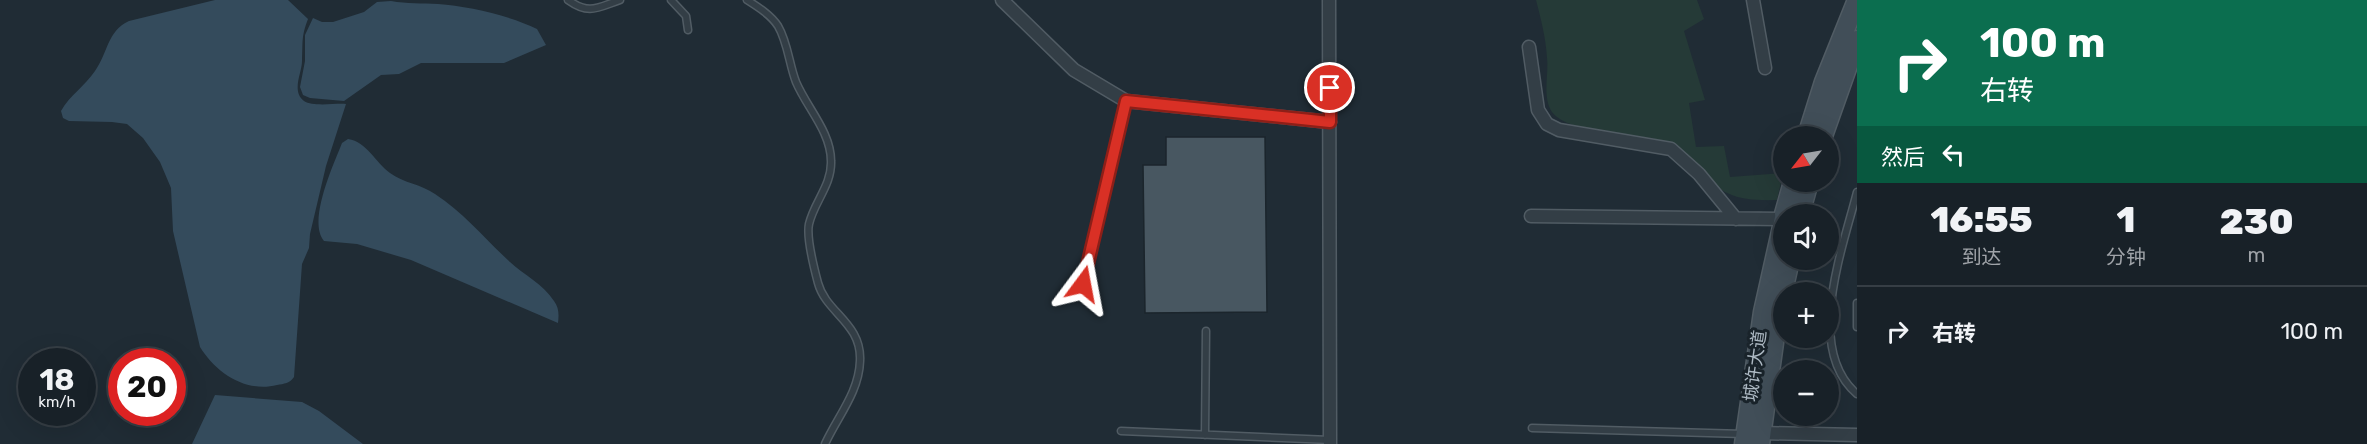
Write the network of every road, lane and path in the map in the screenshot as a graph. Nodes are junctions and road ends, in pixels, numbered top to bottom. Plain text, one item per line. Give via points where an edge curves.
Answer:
1 (568, 0) edge
2 (620, 0) edge
3 (671, 0) edge
4 (747, 0) edge
5 (1002, 0) edge
6 (1329, 0) edge
7 (1753, 0) edge
8 (1857, 0) edge
9 (688, 30) dead end
10 (1857, 40) edge
11 (1529, 47) dead end
12 (1764, 68) dead end
13 (1126, 101) junction
14 (1330, 122) junction
15 (1810, 126) edge
16 (1827, 126) edge
17 (1857, 192) edge
18 (1531, 216) dead end
19 (1773, 217) edge
20 (1736, 219) junction
21 (1773, 267) edge
22 (1788, 270) edge
23 (1083, 284) dead end
24 (1857, 303) edge
25 (1857, 327) edge
26 (1206, 331) dead end
27 (1857, 394) edge
28 (1532, 428) dead end
29 (1120, 431) dead end
30 (1205, 435) junction
31 (1857, 435) edge
32 (1752, 439) edge
33 (1249, 440) edge
34 (1306, 442) edge
35 (1330, 442) edge
36 (825, 444) edge

1 - 2 lane via 584,10
3 - 9 lane via 686,16
4 - 36 lane via 777,26 796,82 831,154 829,180 810,220 809,234 819,287 856,338 860,359 855,389
5 - 13 street via 1074,70
6 - 14 street
7 - 12 street
8 - 15 main road
10 - 16 main road
11 - 20 street via 1538,111 1547,123 1559,130 1671,149 1699,174
13 - 14 street
13 - 23 lane
14 - 35 street
17 - 27 lane via 1833,288 1830,319 1840,373
18 - 20 street
19 - 20 street
21 - 32 main road, 城许大道 via 1763,312
22 - 32 main road, 城许大道
24 - 25 lane
26 - 30 lane
28 - 32 lane
29 - 30 lane
30 - 33 lane
31 - 32 street
33 - 34 lane
34 - 35 lane

